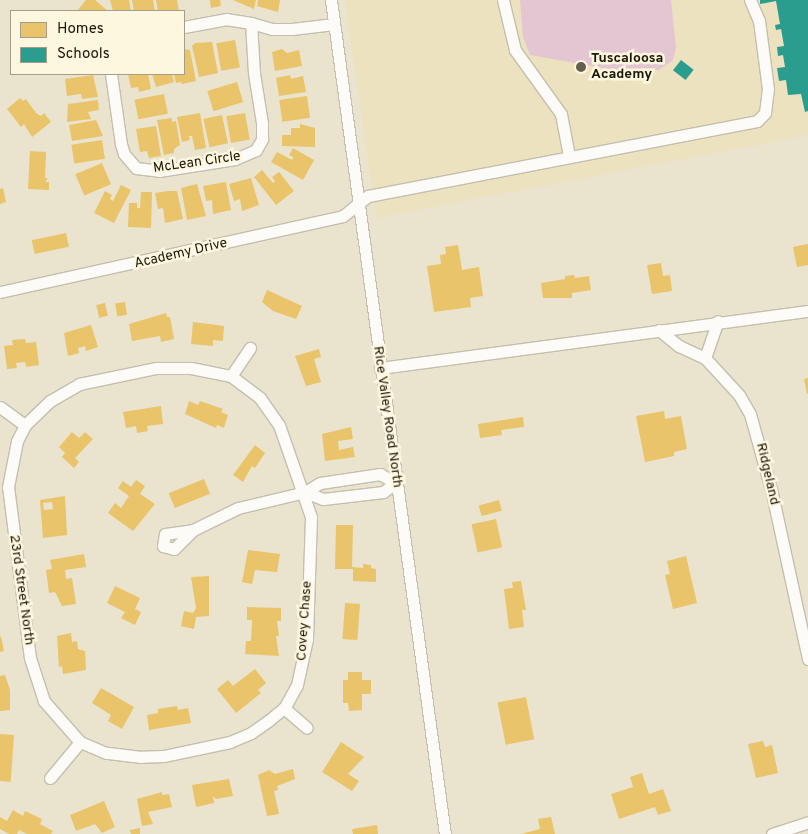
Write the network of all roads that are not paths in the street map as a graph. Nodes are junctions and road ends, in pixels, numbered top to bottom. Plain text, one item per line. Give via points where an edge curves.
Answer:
1 (330, 0) edge
2 (503, 0) edge
3 (750, 0) edge
4 (251, 23) junction
5 (334, 24) junction
6 (185, 27) edge
7 (111, 75) edge
8 (569, 156) junction
9 (357, 205) junction
10 (0, 292) edge
11 (808, 311) edge
12 (718, 321) junction
13 (659, 330) junction
14 (250, 348) dead end
15 (705, 358) junction
16 (380, 368) junction
17 (231, 376) junction
18 (0, 407) edge
19 (25, 425) junction
20 (395, 483) junction
21 (305, 492) junction
22 (193, 530) dead end
23 (808, 659) edge
24 (284, 708) junction
25 (306, 728) dead end
26 (80, 742) junction
27 (50, 778) dead end
28 (808, 822) edge
29 (445, 834) edge
30 (772, 834) edge

1 - 5 street, Rice Valley Road North
2 - 8 street via 514,50 561,114
3 - 8 street, Academy Drive via 759,21 768,89 765,112 757,121
4 - 5 street via 292,29
4 - 6 street via 227,19
4 - 7 street, McLean Circle via 262,139 256,150 246,157 158,171 136,168 124,154 121,144
5 - 9 street, Rice Valley Road North
8 - 9 street, Academy Drive via 368,196
9 - 10 street, Academy Drive via 343,216
9 - 16 street, Rice Valley Road North
11 - 12 street
12 - 13 street
12 - 15 street
13 - 15 street, Ridgeland via 680,346
13 - 16 street
14 - 17 street
15 - 23 street, Ridgeland via 739,395 758,435
16 - 20 street, Rice Valley Road North
17 - 19 street, Covey Chase via 168,367 90,381 59,394
17 - 21 street, Covey Chase via 256,394 274,415
18 - 19 street
19 - 26 street, 23rd Street North via 10,464 8,487 30,658 44,701
20 - 21 street via 383,492 323,499
20 - 21 street via 380,474 320,483
20 - 29 street, Rice Valley Road North
21 - 22 street via 238,508
21 - 24 street, Covey Chase via 310,516 307,639 301,673
24 - 25 street
24 - 26 street, Covey Chase via 241,738 164,756 118,756
26 - 27 street
28 - 30 street

